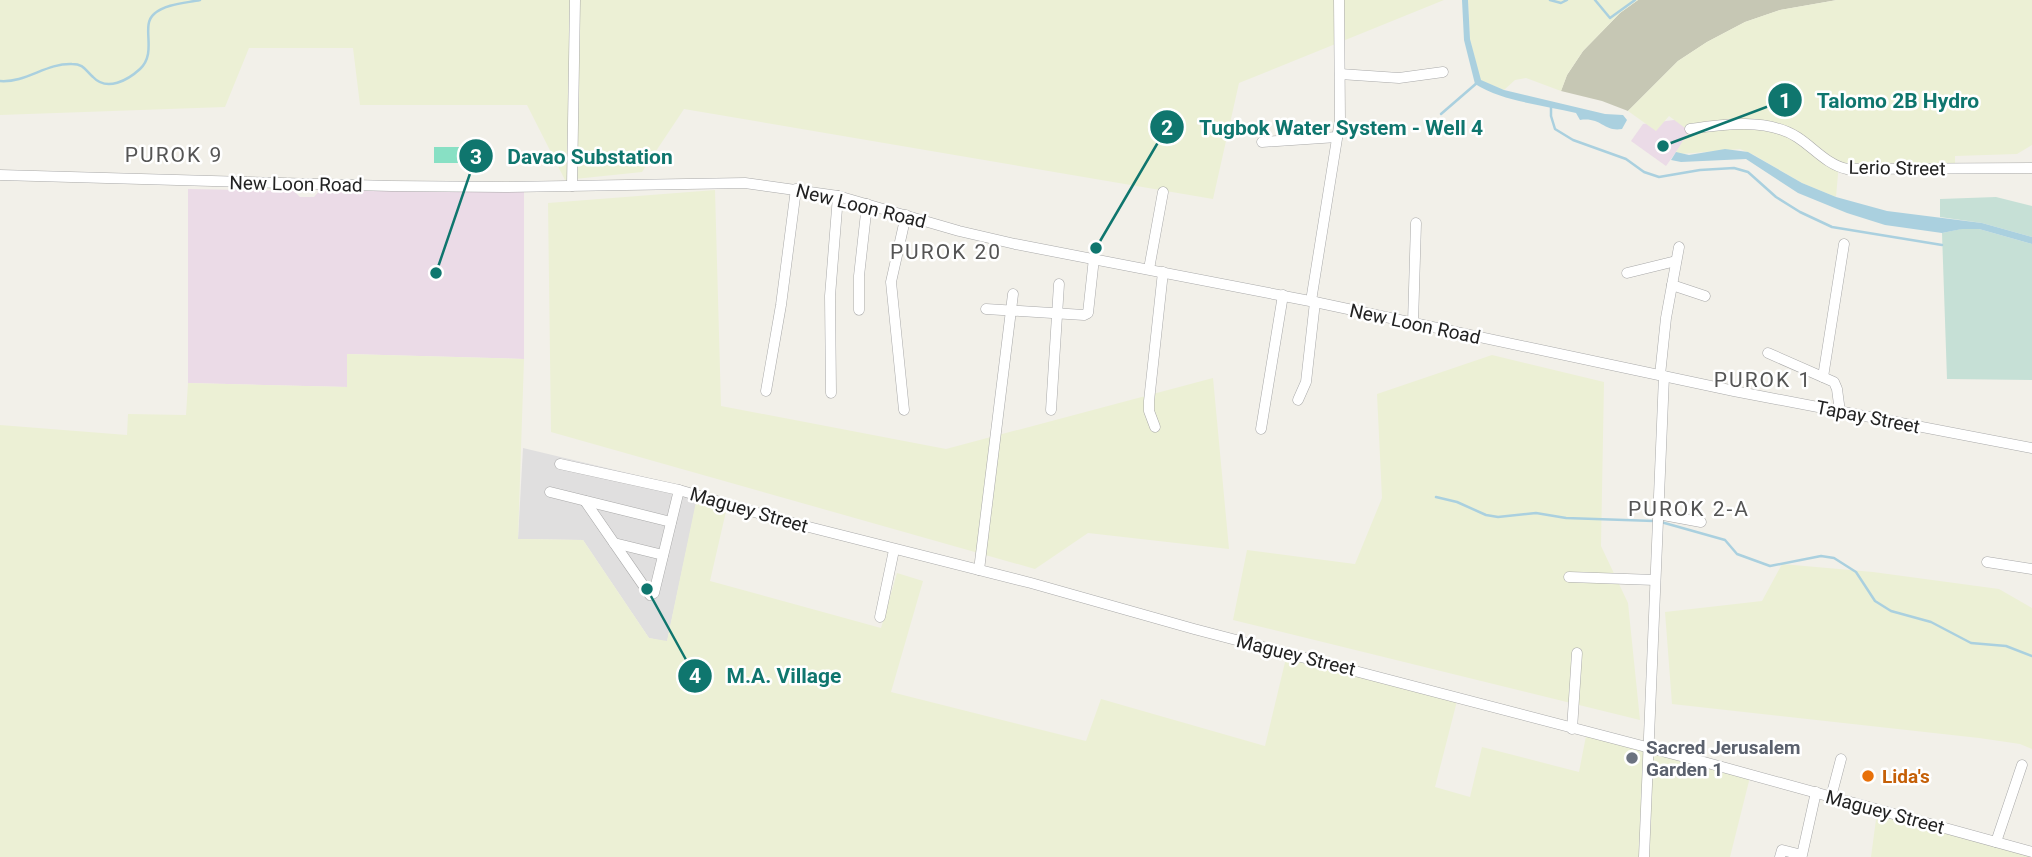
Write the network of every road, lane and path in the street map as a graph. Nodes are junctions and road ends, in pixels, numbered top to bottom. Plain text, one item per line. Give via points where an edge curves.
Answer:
1 (575, 0) edge
2 (1339, 0) edge
3 (1443, 72) dead end
4 (1340, 74) junction
5 (1690, 129) dead end
6 (1337, 137) junction
7 (1262, 142) dead end
8 (2032, 168) edge
9 (0, 175) edge
10 (572, 186) junction
11 (796, 189) junction
12 (1163, 192) dead end
13 (838, 196) junction
14 (867, 204) junction
15 (906, 215) junction
16 (1416, 223) dead end
17 (1844, 243) dead end
18 (1679, 247) dead end
19 (1094, 258) junction
20 (1676, 261) junction
21 (1149, 269) junction
22 (1163, 272) junction
23 (1627, 273) dead end
24 (1059, 284) dead end
25 (1672, 285) junction
26 (1013, 294) dead end
27 (1283, 295) junction
28 (1705, 296) dead end
29 (1313, 302) junction
30 (986, 309) dead end
31 (859, 310) dead end
32 (1010, 310) junction
33 (1057, 314) junction
34 (1413, 323) junction
35 (1768, 353) dead end
36 (1662, 376) junction
37 (1824, 377) junction
38 (766, 391) dead end
39 (831, 393) dead end
40 (1298, 400) dead end
41 (904, 410) dead end
42 (1051, 410) dead end
43 (1840, 412) junction
44 (1155, 427) dead end
45 (1261, 429) dead end
46 (2032, 448) edge
47 (560, 464) dead end
48 (679, 490) junction
49 (550, 492) dead end
50 (585, 500) junction
51 (1658, 514) junction
52 (671, 522) junction
53 (1701, 522) dead end
54 (614, 543) junction
55 (894, 550) junction
56 (663, 555) junction
57 (1987, 562) dead end
58 (2032, 569) edge
59 (979, 570) junction
60 (1569, 577) dead end
61 (1656, 580) junction
62 (880, 617) dead end
63 (1577, 653) dead end
64 (1572, 729) junction
65 (1648, 748) junction
66 (1841, 759) dead end
67 (2022, 765) dead end
68 (1815, 793) junction
69 (1831, 797) junction
70 (1996, 842) junction
71 (2032, 852) edge
72 (1644, 857) edge
73 (1780, 857) edge

1 - 10 street
2 - 4 street
3 - 4 street via 1399,78
4 - 6 street
5 - 8 street, Lerio Street via 1775,127 1847,169
6 - 7 street
6 - 29 street
9 - 10 street, New Loon Road via 299,185
10 - 11 street, New Loon Road via 745,183
11 - 13 street, New Loon Road
11 - 38 street
12 - 21 street
13 - 14 street, New Loon Road
13 - 39 street via 830,306
14 - 15 street, New Loon Road
14 - 31 street
15 - 19 street, New Loon Road via 986,237
15 - 41 street via 891,282
16 - 34 street
17 - 37 street
18 - 20 street
19 - 21 street, New Loon Road
19 - 33 street via 1088,313
20 - 23 street
20 - 25 street
21 - 22 street, New Loon Road
22 - 27 street, New Loon Road
22 - 44 street via 1149,401
24 - 33 street
25 - 28 street
25 - 36 street
26 - 32 street
27 - 29 street, New Loon Road
27 - 45 street
29 - 34 street, New Loon Road
29 - 40 street via 1306,382
30 - 32 street
32 - 33 street
32 - 59 street
33 - 42 street
34 - 36 street, New Loon Road
35 - 37 street
36 - 43 street, Tapay Street
36 - 51 street
37 - 43 street via 1836,385
43 - 46 street, Tapay Street
47 - 48 street, Maguey Street
48 - 52 street
48 - 55 street, Maguey Street
49 - 50 street
50 - 52 street
50 - 54 street
51 - 53 street
51 - 61 street
52 - 56 street
54 - 56 street
54 - 56 street via 649,595 654,593
55 - 59 street, Maguey Street
55 - 62 street
57 - 58 street
59 - 64 street, Maguey Street
60 - 61 street
61 - 65 street
63 - 64 street
64 - 65 street, Maguey Street
65 - 68 street, Maguey Street
65 - 72 street
66 - 69 street
67 - 70 street
68 - 69 street, Maguey Street
68 - 73 street via 1801,855 1782,850
69 - 70 street, Maguey Street
70 - 71 street, Maguey Street

